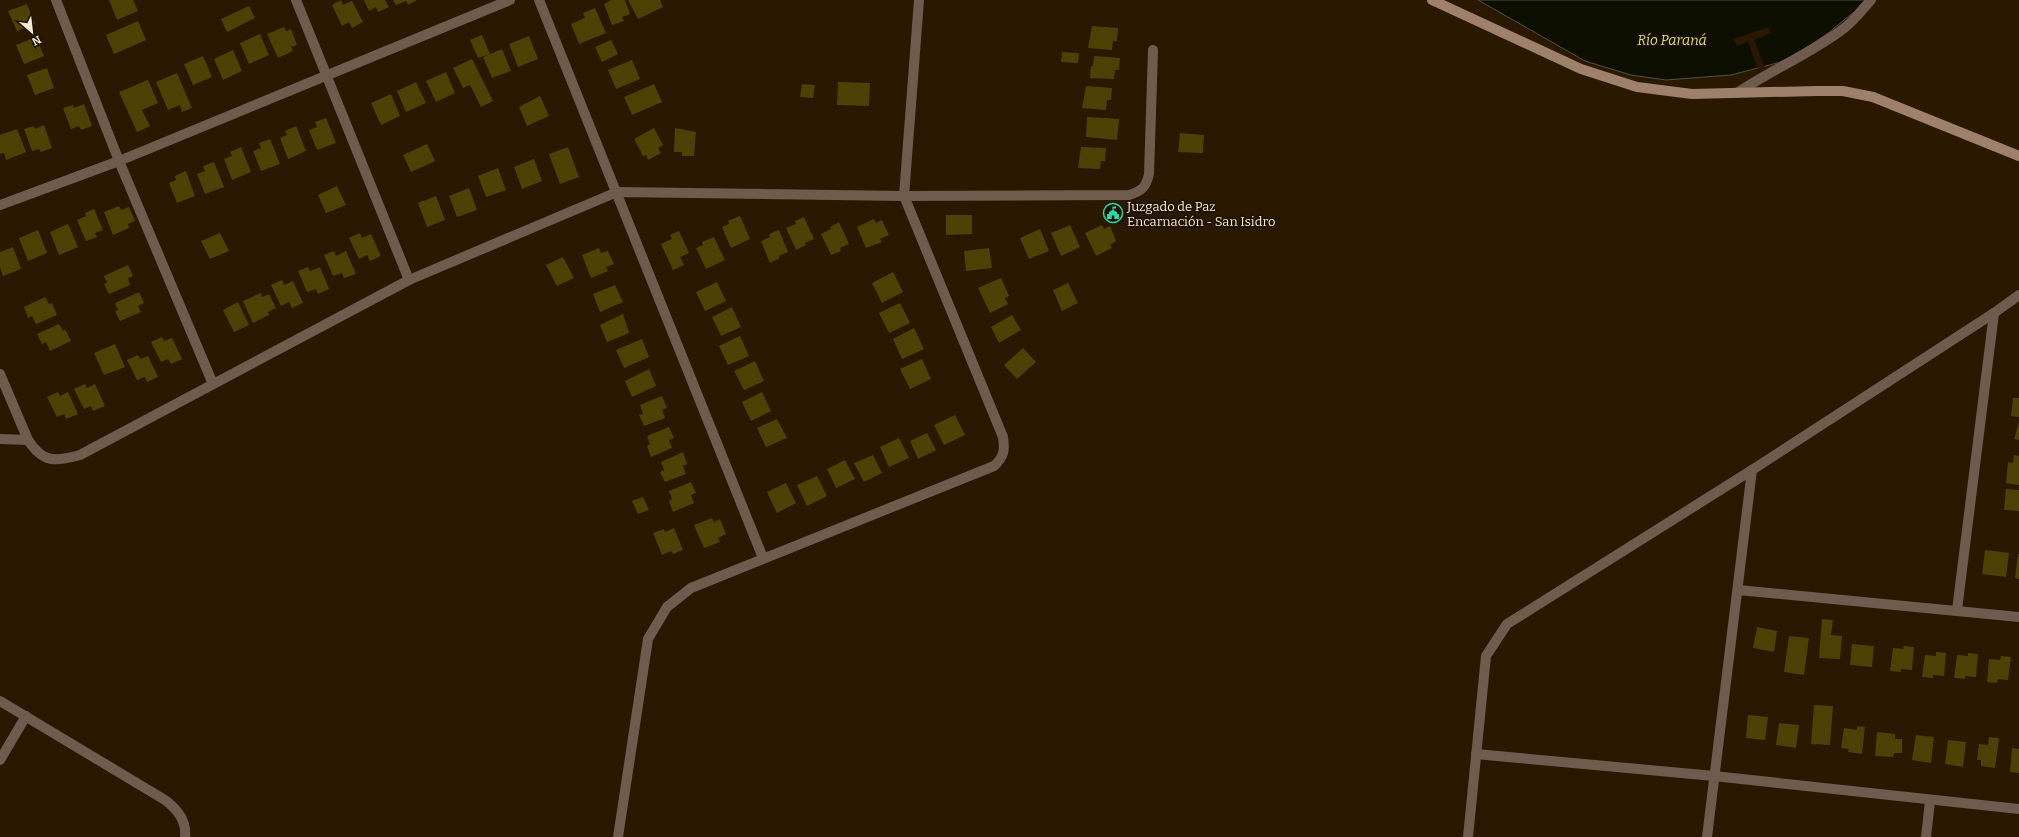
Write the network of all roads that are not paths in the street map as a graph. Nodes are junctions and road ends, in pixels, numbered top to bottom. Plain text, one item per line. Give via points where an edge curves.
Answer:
1 (56, 0) edge
2 (296, 0) edge
3 (510, 0) edge
4 (539, 0) edge
5 (919, 0) edge
6 (1432, 0) edge
7 (1871, 0) edge
8 (1153, 50) dead end
9 (326, 76) junction
10 (1737, 93) junction
11 (2019, 156) edge
12 (119, 161) junction
13 (617, 192) junction
14 (904, 196) junction
15 (0, 205) edge
16 (409, 280) junction
17 (2019, 295) edge
18 (1994, 313) junction
19 (0, 374) edge
20 (213, 384) junction
21 (0, 439) edge
22 (28, 440) junction
23 (1752, 470) junction
24 (763, 558) junction
25 (1738, 590) junction
26 (1957, 610) junction
27 (2019, 617) edge
28 (0, 701) edge
29 (26, 716) junction
30 (1476, 754) junction
31 (0, 760) edge
32 (1714, 776) junction
33 (1930, 800) junction
34 (2019, 810) edge
35 (185, 837) edge
36 (618, 837) edge
37 (1468, 837) edge
38 (1707, 837) edge
39 (1926, 837) edge

1 - 12 street
2 - 9 street
3 - 9 street
4 - 13 street
5 - 14 street
6 - 10 main road via 1581,69 1637,87 1692,94
7 - 10 street via 1842,30
8 - 14 street via 1149,174 1146,185 1139,192 1129,195
9 - 12 street
9 - 16 street
10 - 11 main road via 1843,91 1873,96
12 - 15 street
12 - 20 street
13 - 14 street
13 - 16 street
13 - 24 street
14 - 24 street via 1003,437 1005,449 1001,460 994,466
16 - 20 street
17 - 18 street
18 - 23 street
18 - 26 street
19 - 22 street
20 - 22 street via 80,455 59,461 45,458 34,450
21 - 22 street
23 - 25 street
23 - 30 street via 1507,624 1486,656
24 - 36 street via 692,588 667,607 648,639
25 - 26 street
25 - 32 street
26 - 27 street
28 - 29 street
29 - 31 street
29 - 35 street via 166,800 176,808 183,821
30 - 32 street
30 - 37 street
32 - 33 street
32 - 38 street
33 - 34 street
33 - 39 street

